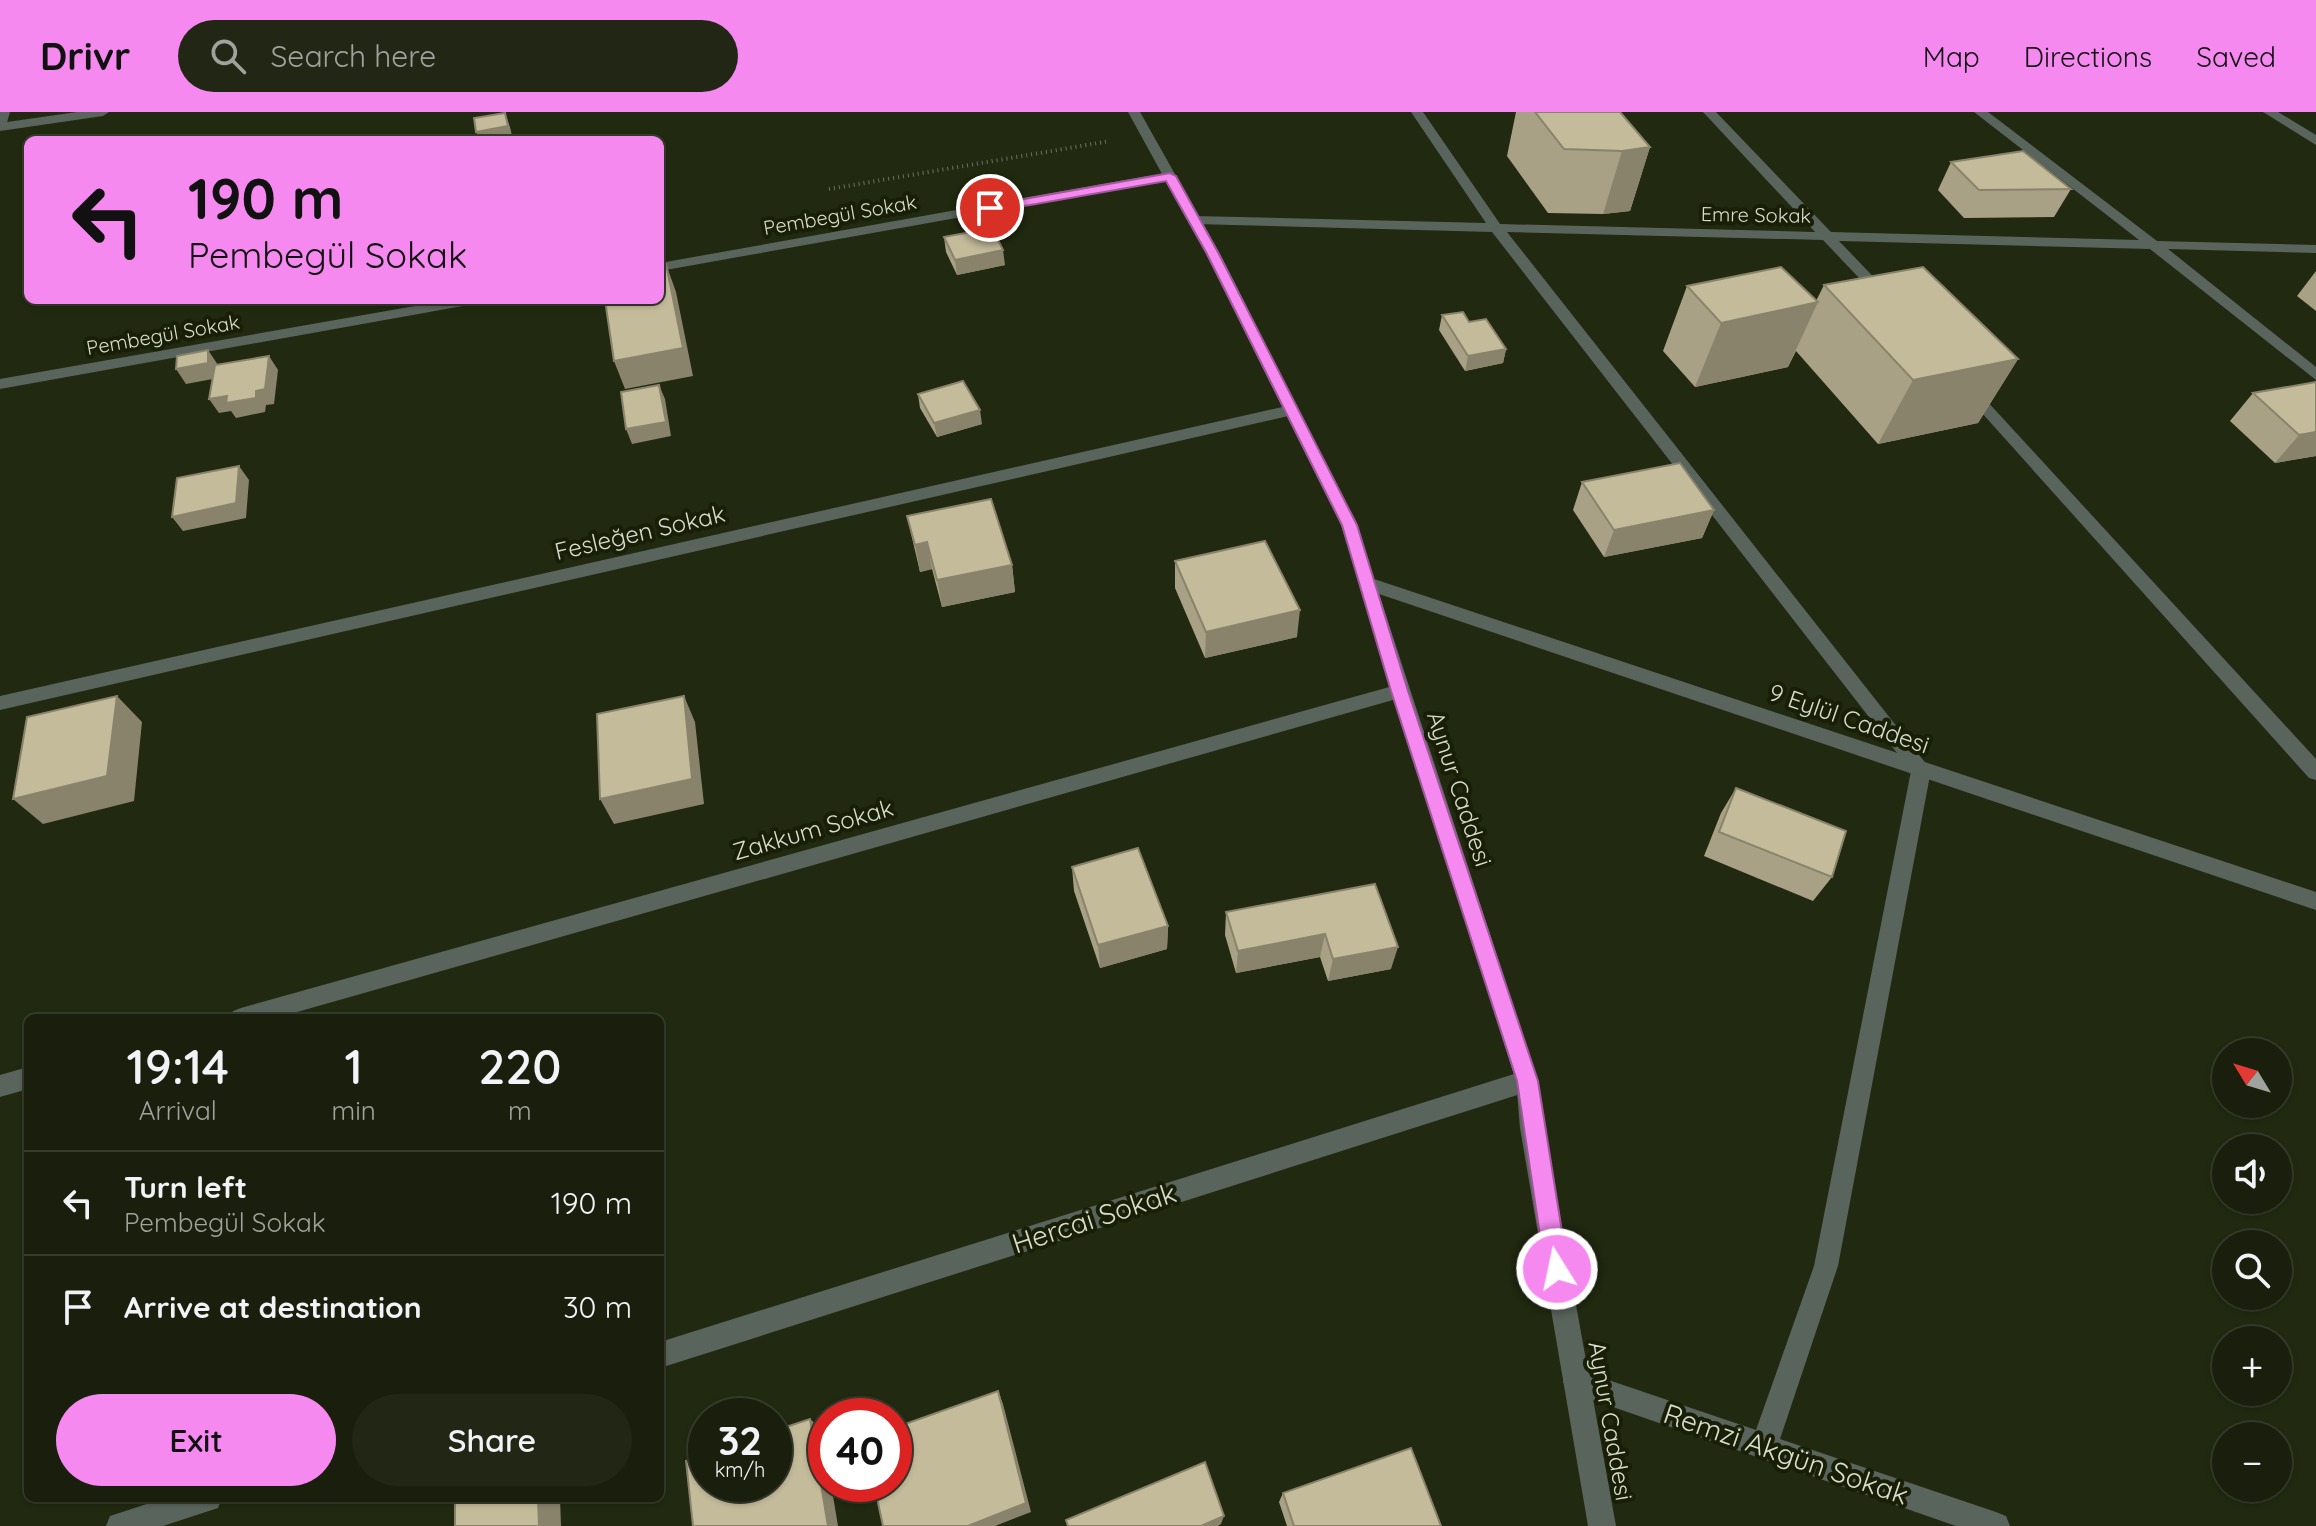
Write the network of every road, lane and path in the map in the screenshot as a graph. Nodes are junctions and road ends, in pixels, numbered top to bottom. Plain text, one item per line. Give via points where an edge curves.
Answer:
1 (4, 112) edge
2 (103, 112) edge
3 (1134, 112) edge
4 (1417, 112) edge
5 (1709, 112) edge
6 (1980, 112) edge
7 (2269, 112) edge
8 (0, 126) edge
9 (1147, 135) junction
10 (2316, 141) edge
11 (1170, 176) junction
12 (829, 189) dead end
13 (1194, 220) junction
14 (1496, 228) junction
15 (1830, 237) junction
16 (2154, 245) junction
17 (2316, 249) edge
18 (664, 266) edge
19 (451, 304) edge
20 (1893, 307) edge
21 (2316, 375) edge
22 (1957, 376) edge
23 (0, 384) edge
24 (1291, 410) junction
25 (1367, 583) junction
26 (1400, 691) junction
27 (0, 703) edge
28 (1921, 770) junction
29 (2316, 772) edge
30 (2316, 901) edge
31 (255, 1014) edge
32 (24, 1079) edge
33 (1527, 1081) junction
34 (0, 1086) edge
35 (664, 1354) edge
36 (1576, 1382) junction
37 (1764, 1446) junction
38 (195, 1502) edge
39 (120, 1526) edge
40 (1602, 1526) edge
41 (1996, 1526) edge

1 - 8 street
2 - 8 street
3 - 9 street, Aynur Caddesi
4 - 14 street
5 - 15 street
6 - 16 street
7 - 10 street
9 - 11 street, Aynur Caddesi
9 - 12 path
11 - 13 street, Aynur Caddesi
11 - 18 street, Pembegül Sokak
13 - 14 street, Emre Sokak
13 - 24 street, Aynur Caddesi
14 - 15 street, Emre Sokak
14 - 28 street
15 - 16 street, Emre Sokak
15 - 20 street
16 - 17 street, Emre Sokak
16 - 21 street
19 - 23 street, Pembegül Sokak
22 - 29 street
24 - 25 street, Aynur Caddesi via 1349,525
24 - 27 street, Fesleğen Sokak
25 - 26 street, Aynur Caddesi
25 - 28 street, 9 Eylül Caddesi
26 - 31 street, Zakkum Sokak
26 - 33 street, Aynur Caddesi
28 - 30 street, 9 Eylül Caddesi
28 - 37 street via 1826,1266
32 - 34 street
33 - 35 street, Hercai Sokak
33 - 36 street, Aynur Caddesi
36 - 37 street, Remzi Akgün Sokak
36 - 40 street, Aynur Caddesi
37 - 41 street, Remzi Akgün Sokak
38 - 39 street

